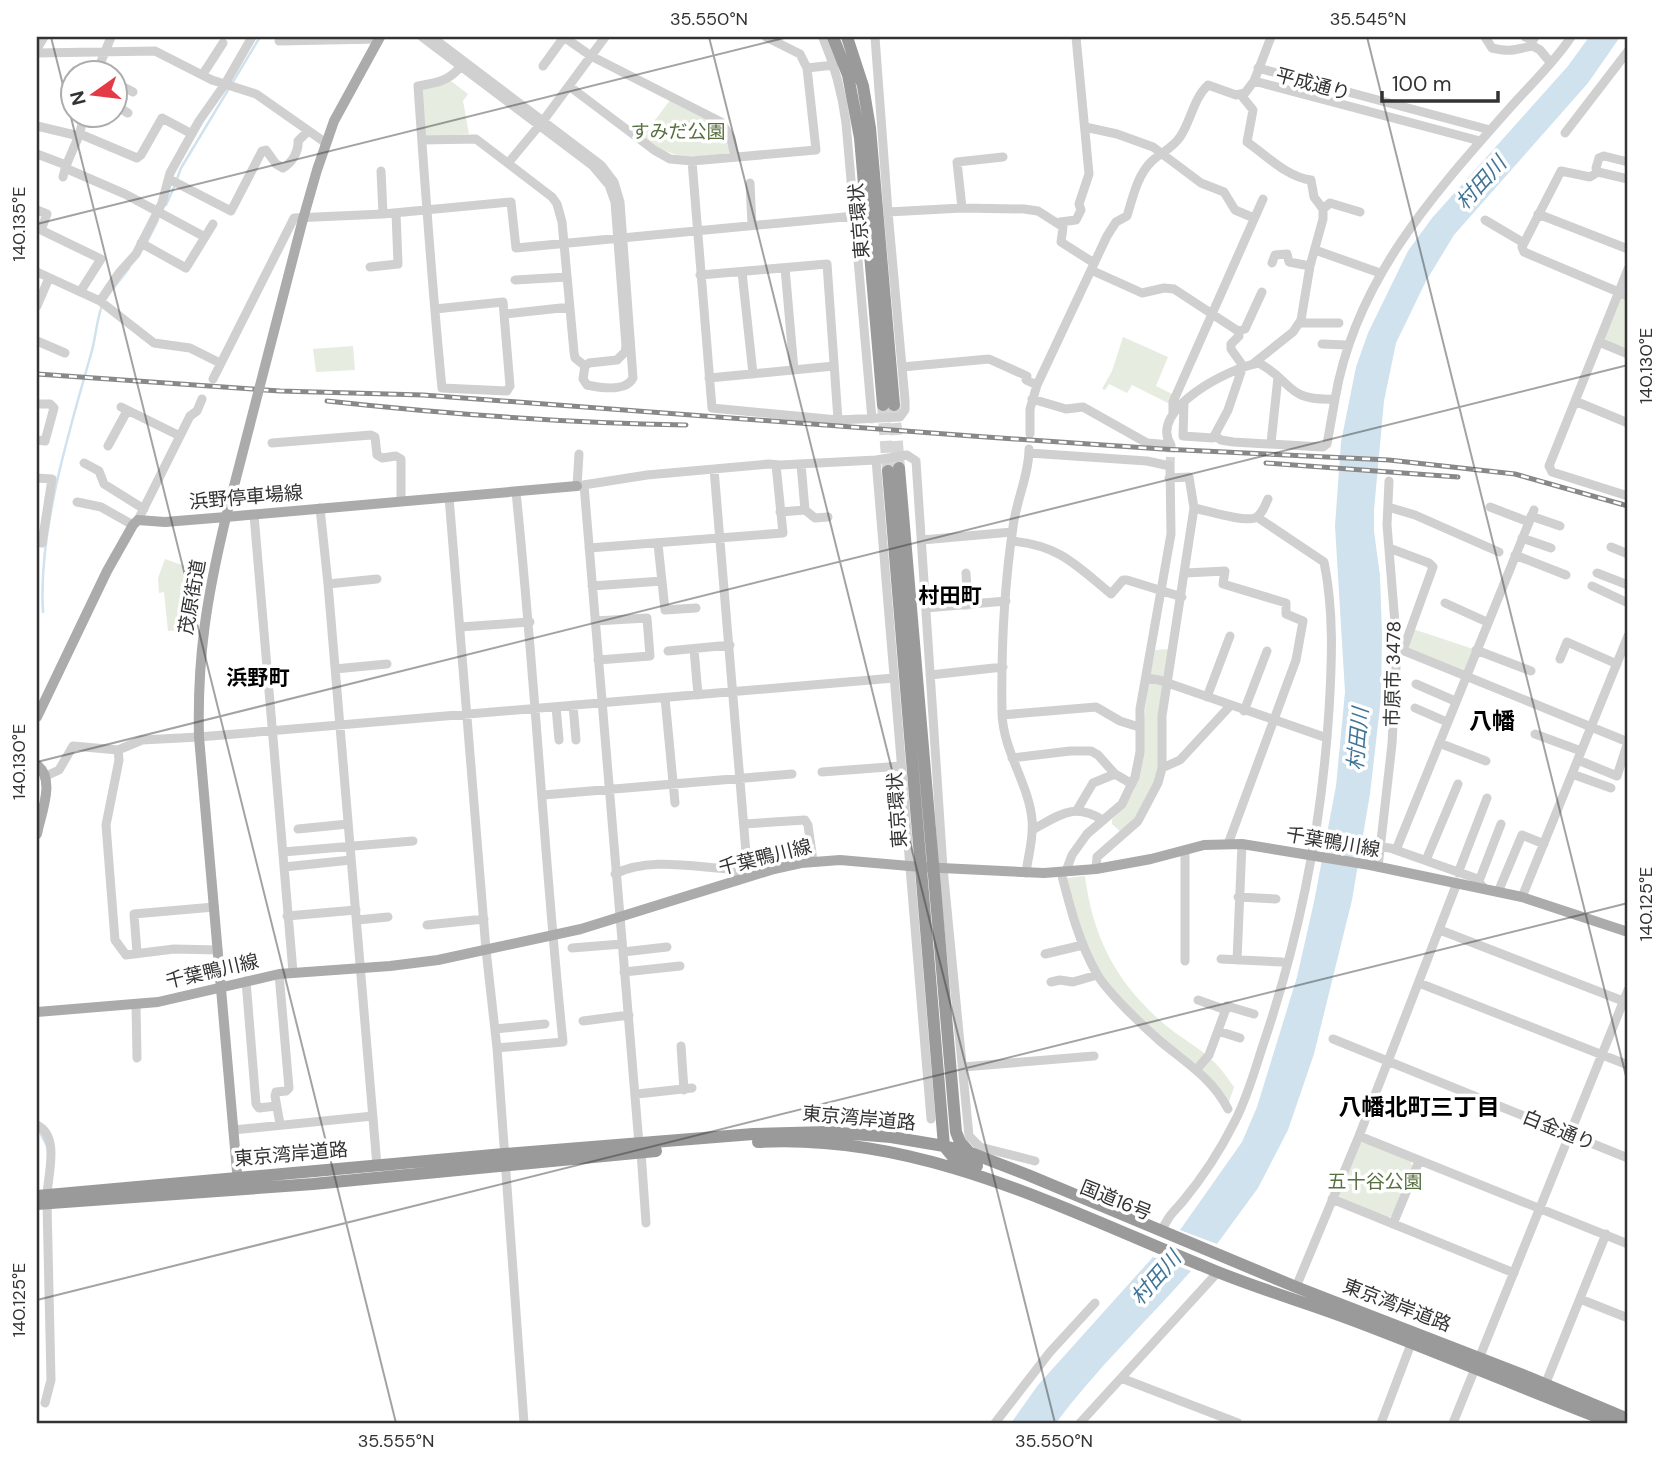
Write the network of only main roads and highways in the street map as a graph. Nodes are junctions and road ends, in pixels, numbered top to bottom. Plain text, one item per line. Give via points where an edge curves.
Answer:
1 (833, 37) edge
2 (847, 37) edge
3 (380, 38) edge
4 (581, 486) road end
5 (226, 517) junction
6 (37, 717) edge
7 (37, 765) edge
8 (37, 834) edge
9 (927, 867) junction
10 (1628, 932) edge
11 (221, 988) junction
12 (37, 1012) edge
13 (948, 1038) junction
14 (640, 1148) junction
15 (947, 1148) junction
16 (971, 1153) junction
17 (505, 1159) junction
18 (931, 1160) junction
19 (238, 1184) junction
20 (42, 1200) edge
21 (1161, 1237) junction
22 (1215, 1264) junction
23 (1477, 1364) junction
24 (1628, 1419) edge
25 (1614, 1423) edge

1 - 2 highway, 東京環状 via 848,75 860,138 888,405 870,128 863,86
3 - 5 main road, 茂原街道, bridge via 342,104 326,143
4 - 5 main road, 浜野停車場線
5 - 6 main road, 浜野停車場線 via 135,523
5 - 11 main road, 茂原街道 via 202,636 198,694
7 - 8 main road via 46,776
9 - 9 highway, 東京環状 via 894,469 928,741
9 - 10 main road, 千葉鴨川線 via 1063,872 1151,859 1204,845 1242,844 1457,878
9 - 11 main road, 千葉鴨川線 via 862,860 813,861 552,936 416,963 293,972
9 - 13 highway, 東京環状
9 - 15 highway, 東京環状
11 - 12 main road, 千葉鴨川線 via 182,998
11 - 19 main road, 茂原街道
13 - 15 highway, 東京環状 via 951,1139
13 - 16 highway, 東京環状 via 956,1132
14 - 15 highway, 東京湾岸道路 via 802,1132 876,1135
14 - 17 highway, 東京湾岸道路
14 - 18 highway, 東京湾岸道路 via 804,1142 859,1146
15 - 16 highway, 東京湾岸道路
15 - 18 highway
15 - 21 highway, 国道16号 via 953,1157
16 - 21 highway, 東京湾岸道路
17 - 19 highway, 東京湾岸道路
17 - 19 highway, 東京湾岸道路 via 377,1166
18 - 21 highway, 東京湾岸道路
19 - 20 highway, 東京湾岸道路
21 - 22 highway, 東京湾岸道路
22 - 23 highway, 東京湾岸道路 via 1274,1292
22 - 23 highway, 東京湾岸道路 via 1296,1287
23 - 24 highway, 東京湾岸道路 via 1545,1385
23 - 25 highway, 東京湾岸道路

